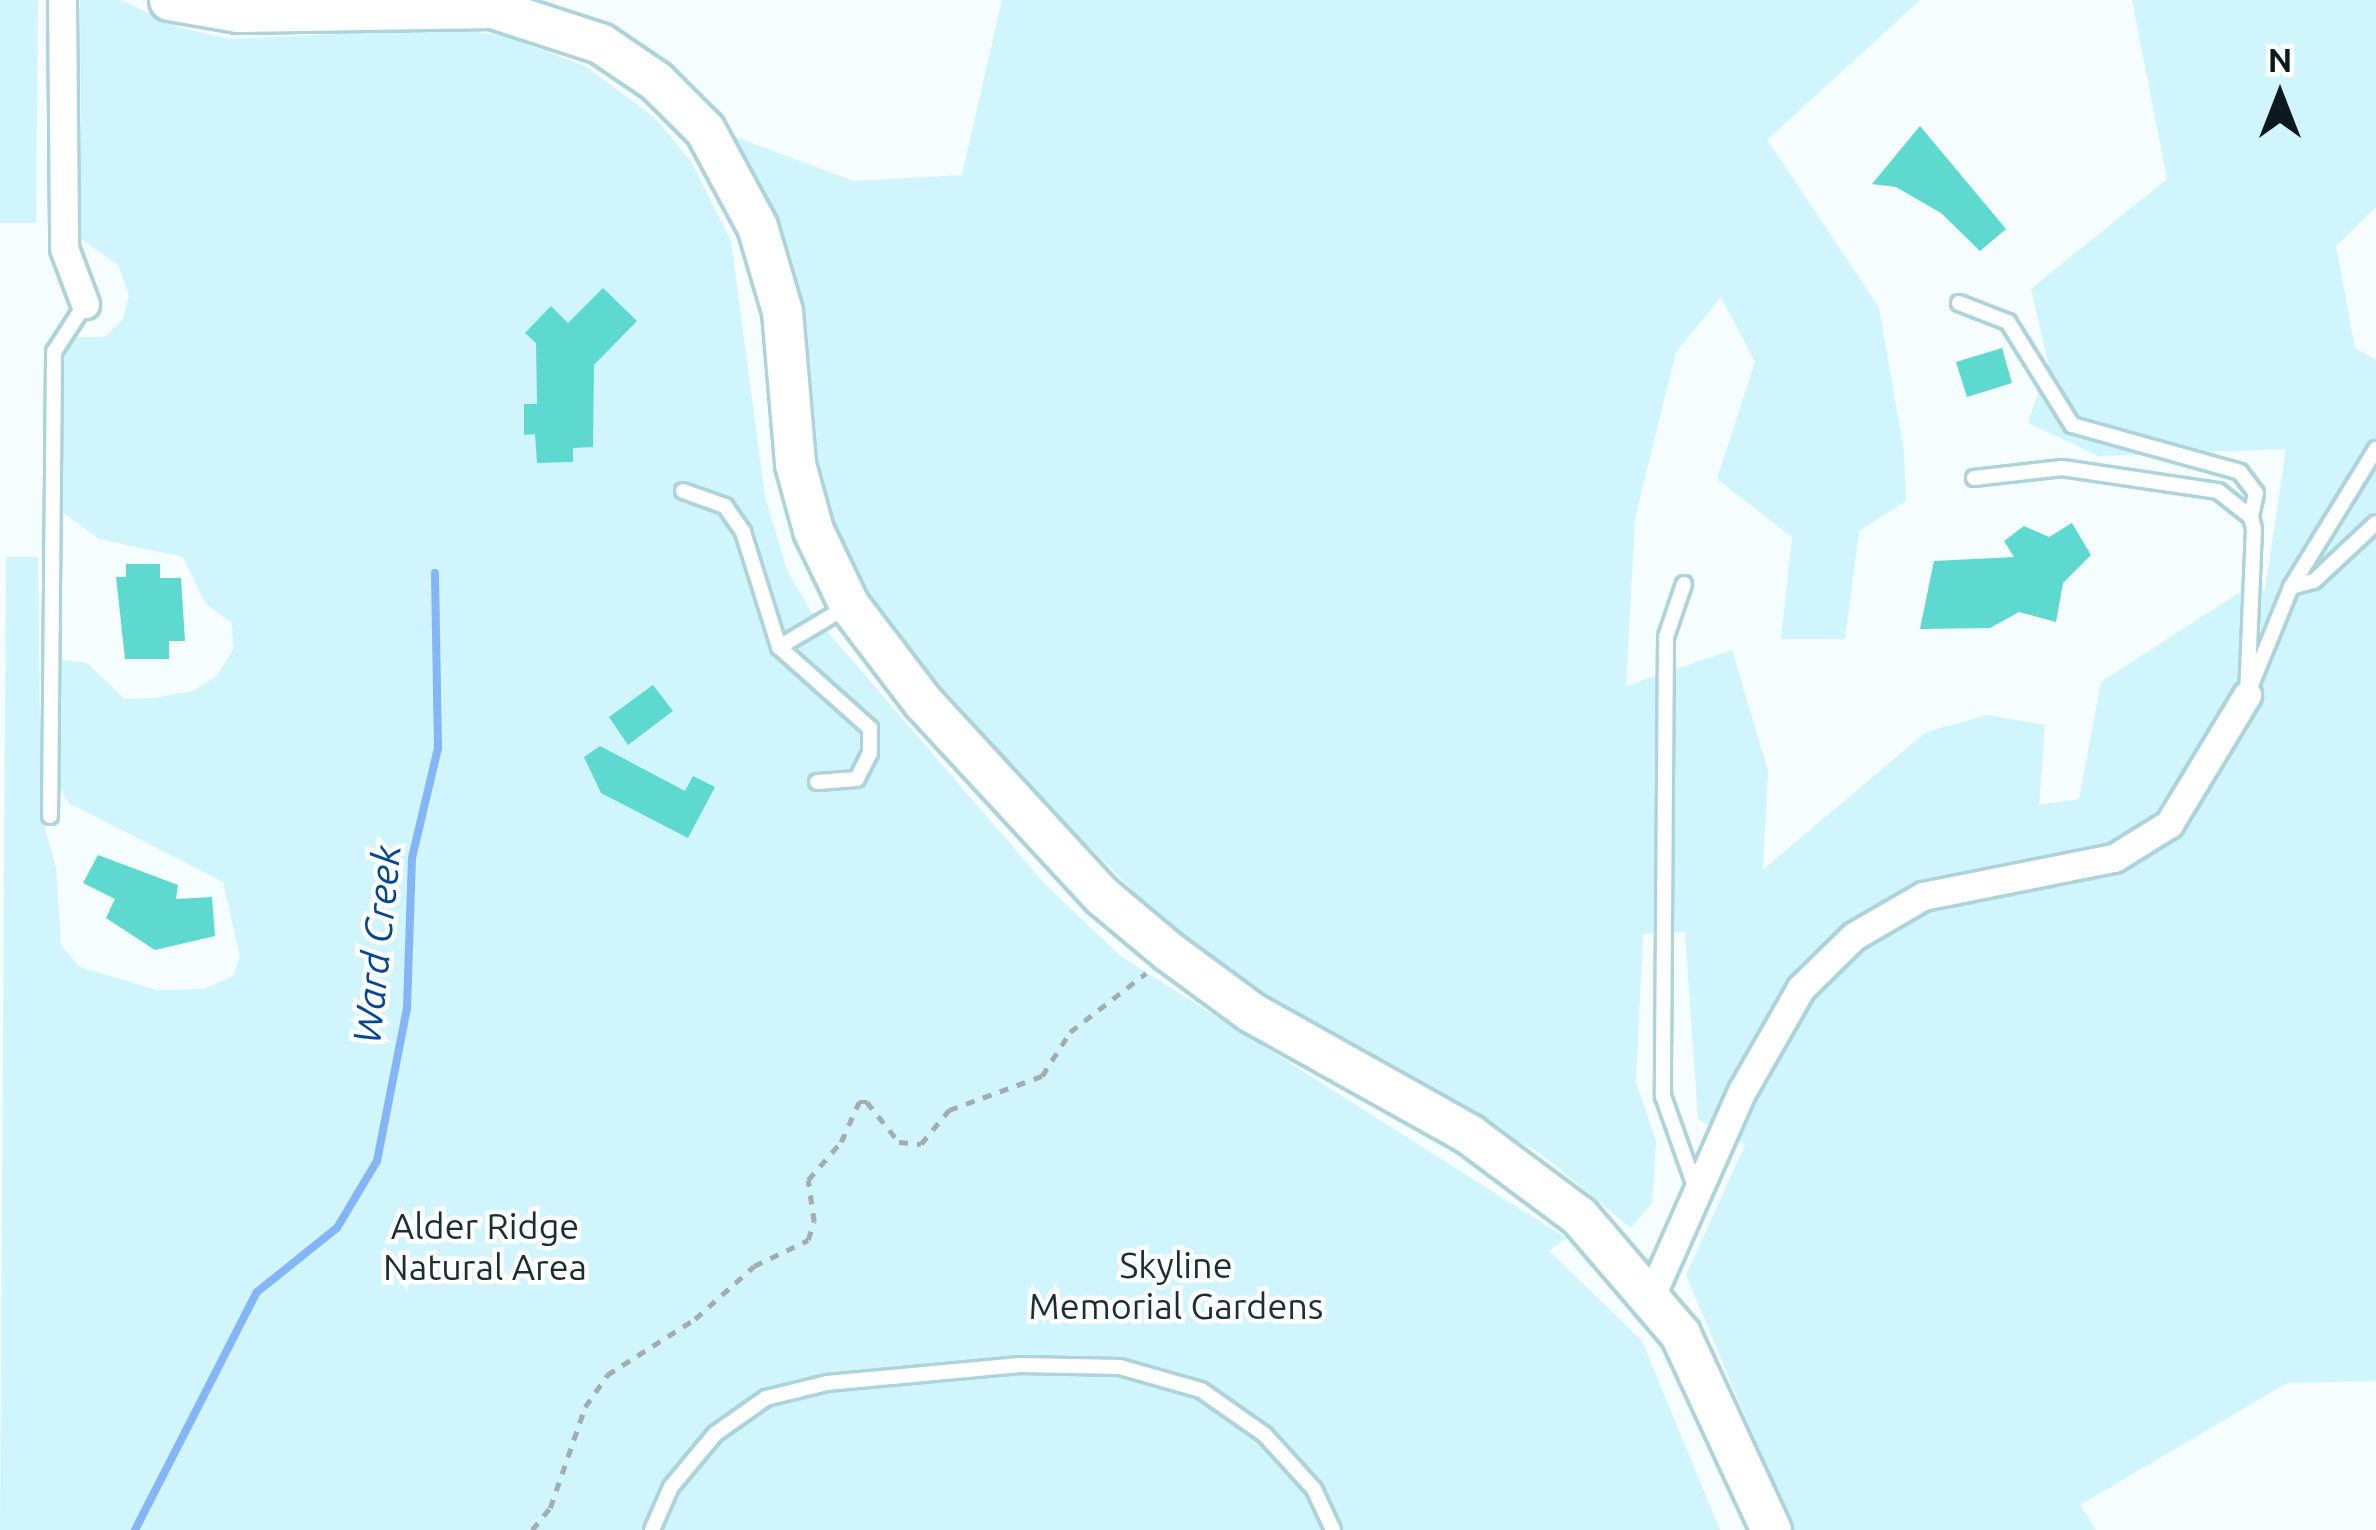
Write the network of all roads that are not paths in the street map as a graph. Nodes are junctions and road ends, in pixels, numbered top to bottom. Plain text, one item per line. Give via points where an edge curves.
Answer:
1 (62, 0) edge
2 (170, 0) edge
3 (85, 304) joint
4 (1959, 304) dead end
5 (2376, 449) edge
6 (1974, 478) dead end
7 (683, 490) dead end
8 (2251, 517) junction
9 (2376, 524) edge
10 (1684, 584) dead end
11 (2291, 587) junction
12 (849, 604) junction
13 (778, 646) junction
14 (2247, 695) junction
15 (817, 782) dead end
16 (50, 816) dead end
17 (1701, 1198) junction
18 (1651, 1296) junction
19 (652, 1530) edge
20 (1333, 1530) edge
21 (1771, 1530) edge

1 - 3 street via 64,248
2 - 12 main road via 238,12 492,8 600,43 656,81 705,130 773,268 802,497
3 - 16 lane via 54,352
4 - 8 lane via 2008,322 2072,425 2240,472 2256,493
5 - 11 lane
6 - 8 lane via 2062,468 2218,490
7 - 13 lane via 725,506 743,532
8 - 14 lane
9 - 11 lane via 2314,580
10 - 17 lane via 1666,637 1664,1096
11 - 14 lane
12 - 13 lane
12 - 18 main road via 923,702 1043,835 1168,951 1251,1012 1527,1174
13 - 15 lane via 870,728 870,753 857,779
14 - 17 street via 2168,824 2114,858 1923,896 1854,936 1801,988 1742,1091
17 - 18 street
18 - 21 main road via 1703,1375
19 - 20 lane via 671,1487 715,1434 766,1398 827,1382 1020,1365 1120,1367 1201,1390 1265,1436 1314,1489

